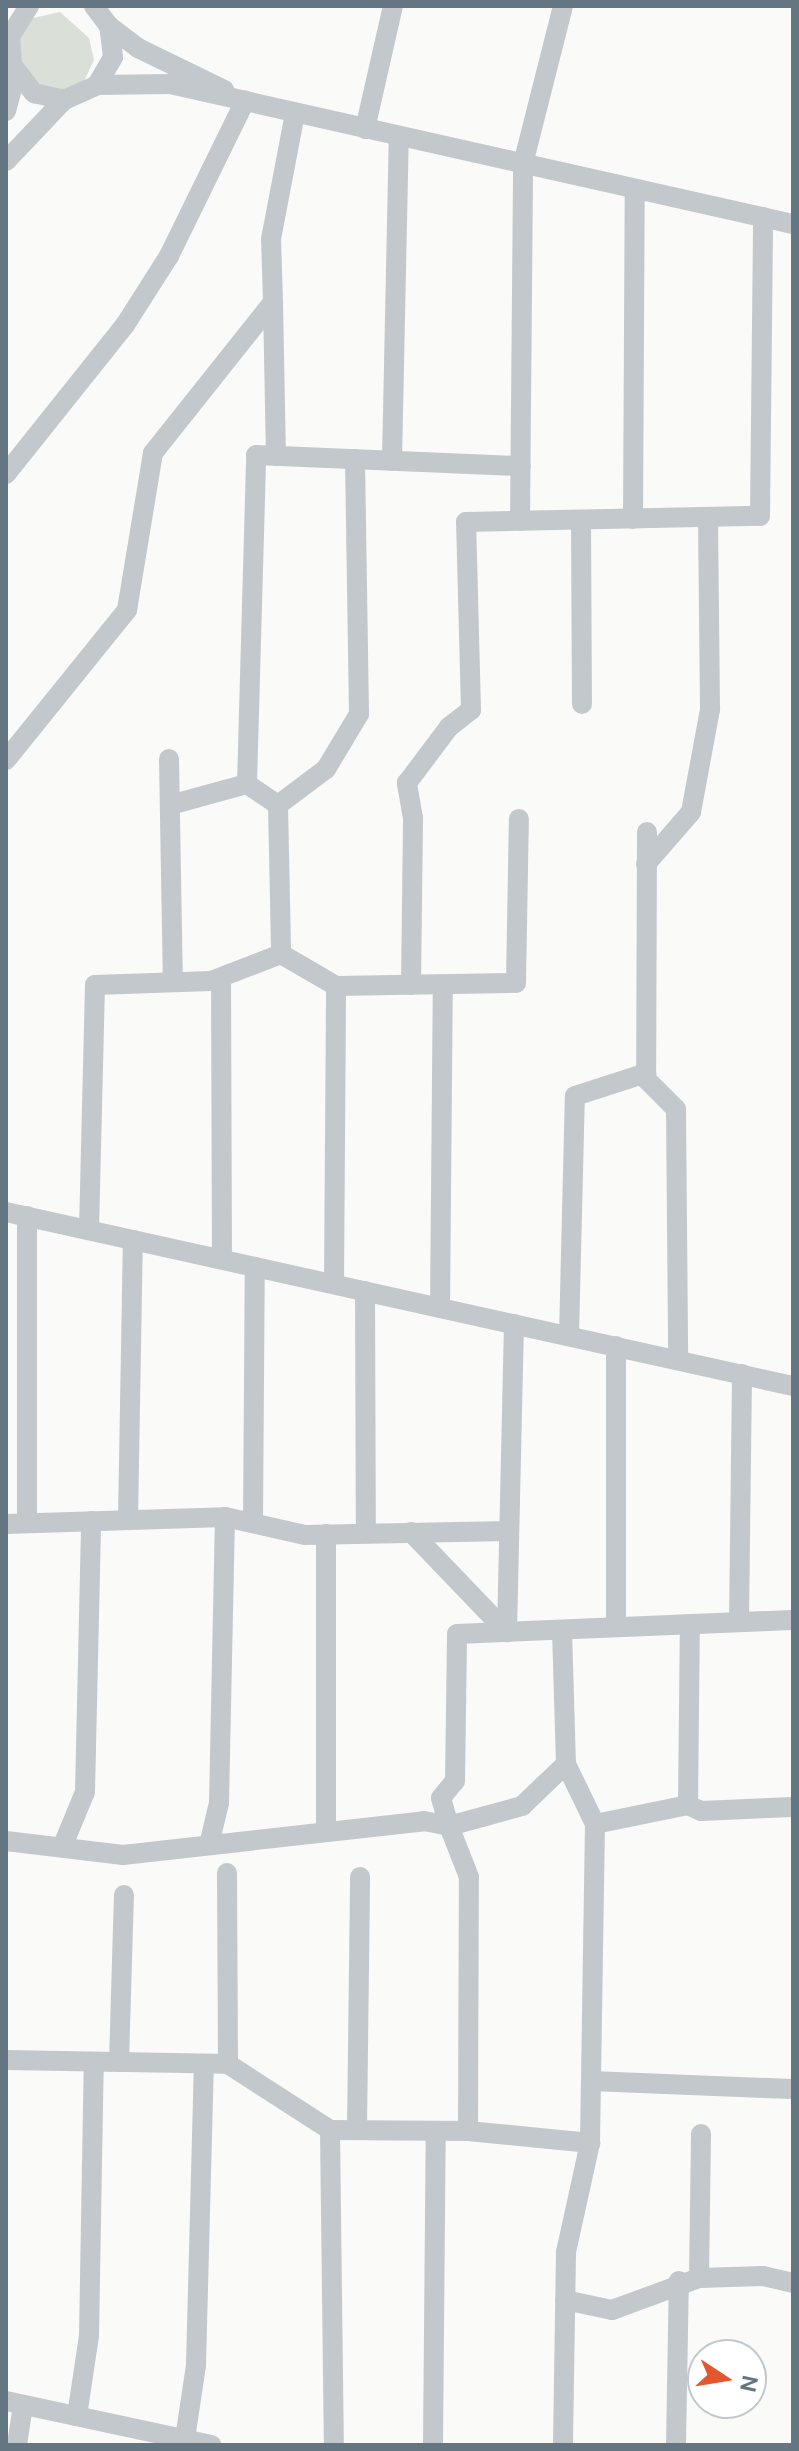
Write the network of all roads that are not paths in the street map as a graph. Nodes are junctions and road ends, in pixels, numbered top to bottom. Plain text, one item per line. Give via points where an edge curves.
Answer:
1 (14, 6) edge
2 (29, 6) edge
3 (393, 6) edge
4 (563, 6) edge
5 (6, 8) edge
6 (103, 14) edge
7 (11, 67) edge
8 (97, 85) junction
9 (64, 100) junction
10 (245, 101) junction
11 (6, 111) edge
12 (295, 113) junction
13 (365, 129) junction
14 (399, 137) junction
15 (6, 161) edge
16 (523, 164) junction
17 (635, 189) junction
18 (763, 217) junction
19 (793, 224) edge
20 (273, 302) junction
21 (276, 456) junction
22 (355, 459) junction
23 (392, 461) junction
24 (521, 466) junction
25 (6, 474) edge
26 (708, 517) junction
27 (633, 519) junction
28 (581, 520) junction
29 (520, 521) junction
30 (582, 704) dead end
31 (169, 759) dead end
32 (6, 760) edge
33 (247, 784) junction
34 (170, 805) junction
35 (278, 805) junction
36 (519, 819) dead end
37 (647, 832) dead end
38 (646, 864) junction
39 (281, 954) junction
40 (221, 978) junction
41 (173, 982) junction
42 (411, 985) junction
43 (443, 985) junction
44 (336, 986) junction
45 (646, 1073) junction
46 (6, 1212) edge
47 (27, 1216) junction
48 (89, 1230) junction
49 (133, 1240) junction
50 (222, 1259) junction
51 (255, 1267) junction
52 (334, 1284) junction
53 (365, 1291) junction
54 (440, 1308) junction
55 (514, 1324) junction
56 (569, 1336) junction
57 (616, 1346) junction
58 (678, 1360) junction
59 (742, 1374) junction
60 (793, 1386) edge
61 (225, 1517) junction
62 (128, 1520) junction
63 (91, 1521) junction
64 (27, 1523) junction
65 (253, 1523) junction
66 (6, 1524) edge
67 (508, 1531) junction
68 (411, 1532) junction
69 (366, 1533) junction
70 (326, 1534) junction
71 (793, 1620) edge
72 (739, 1622) junction
73 (690, 1624) junction
74 (616, 1627) junction
75 (562, 1630) junction
76 (507, 1632) junction
77 (566, 1764) junction
78 (688, 1805) junction
79 (793, 1807) edge
80 (595, 1824) junction
81 (449, 1826) junction
82 (326, 1831) junction
83 (6, 1841) edge
84 (63, 1845) junction
85 (209, 1845) junction
86 (227, 1873) dead end
87 (360, 1877) dead end
88 (124, 1895) dead end
89 (6, 2060) edge
90 (94, 2062) junction
91 (119, 2062) junction
92 (204, 2064) junction
93 (228, 2064) junction
94 (591, 2081) junction
95 (793, 2089) edge
96 (330, 2130) junction
97 (357, 2130) junction
98 (436, 2131) junction
99 (468, 2131) junction
100 (701, 2134) dead end
101 (590, 2143) junction
102 (689, 2280) junction
103 (793, 2283) edge
104 (565, 2300) junction
105 (15, 2403) edge
106 (77, 2416) junction
107 (124, 2436) edge
108 (185, 2439) junction
109 (17, 2445) edge
110 (211, 2445) edge
111 (334, 2445) edge
112 (433, 2445) edge
113 (563, 2445) edge
114 (676, 2445) edge

1 - 5 street
2 - 7 street via 10,36
3 - 13 street
4 - 16 street
6 - 8 street via 113,57
6 - 10 street via 138,48
7 - 9 street via 34,93
7 - 11 street
8 - 9 street
8 - 10 street via 170,84
9 - 15 street
10 - 12 street
10 - 25 street via 169,256 125,325
12 - 13 street
12 - 20 street via 271,239
13 - 14 street
14 - 16 street
14 - 23 street
16 - 17 street
16 - 24 street
17 - 18 street
17 - 27 street
18 - 19 street
18 - 26 street via 760,516
20 - 21 street
20 - 32 street via 153,453 127,610
21 - 22 street
21 - 33 street via 256,455
22 - 23 street
22 - 35 street via 359,714 326,769
23 - 24 street
24 - 29 street
26 - 27 street
26 - 38 street via 710,709 691,812
27 - 28 street
28 - 29 street
28 - 30 street
29 - 42 street via 466,522 471,710 449,727 407,783 413,818
31 - 34 street
33 - 34 street
33 - 35 street
34 - 41 street
35 - 39 street
36 - 43 street via 516,983
37 - 38 street
38 - 45 street
39 - 40 street
39 - 44 street
40 - 41 street
40 - 50 street
41 - 48 street via 95,985
42 - 43 street
42 - 44 street
43 - 54 street
44 - 52 street
45 - 56 street via 575,1096
45 - 58 street via 676,1109
46 - 47 street
47 - 48 street
47 - 64 street
48 - 49 street
49 - 50 street
49 - 62 street
50 - 51 street
51 - 52 street
51 - 65 street
52 - 53 street
53 - 54 street
53 - 69 street
54 - 55 street
55 - 56 street
55 - 67 street
56 - 57 street
57 - 58 street
57 - 74 street
58 - 59 street
59 - 60 street
59 - 72 street
61 - 62 street
61 - 65 street
61 - 85 street via 219,1803
62 - 63 street
63 - 64 street
63 - 84 street via 85,1792
64 - 66 street
65 - 70 street
67 - 68 street
67 - 76 street
68 - 69 street
68 - 76 street
69 - 70 street
70 - 82 street
71 - 72 street
72 - 73 street
73 - 74 street
73 - 78 street
74 - 75 street
75 - 76 street
75 - 77 street
76 - 81 street via 457,1634 455,1781 441,1798
77 - 80 street
77 - 81 street via 522,1806
78 - 79 street via 701,1811
78 - 80 street
80 - 94 street
81 - 82 street via 424,1821
81 - 99 street via 469,1877
82 - 85 street
83 - 84 street
84 - 85 street via 123,1855
86 - 93 street
87 - 97 street
88 - 91 street
89 - 90 street
90 - 91 street
90 - 106 street via 89,2336
91 - 92 street
92 - 93 street
92 - 108 street via 196,2365
93 - 96 street
94 - 95 street
94 - 101 street
96 - 97 street
96 - 111 street
97 - 98 street
98 - 99 street
98 - 112 street
99 - 101 street
100 - 102 street
101 - 104 street via 566,2252
102 - 103 street via 763,2276
102 - 104 street via 612,2310
102 - 114 street
104 - 113 street
105 - 106 street
105 - 109 street
106 - 107 street
107 - 108 street
108 - 110 street

